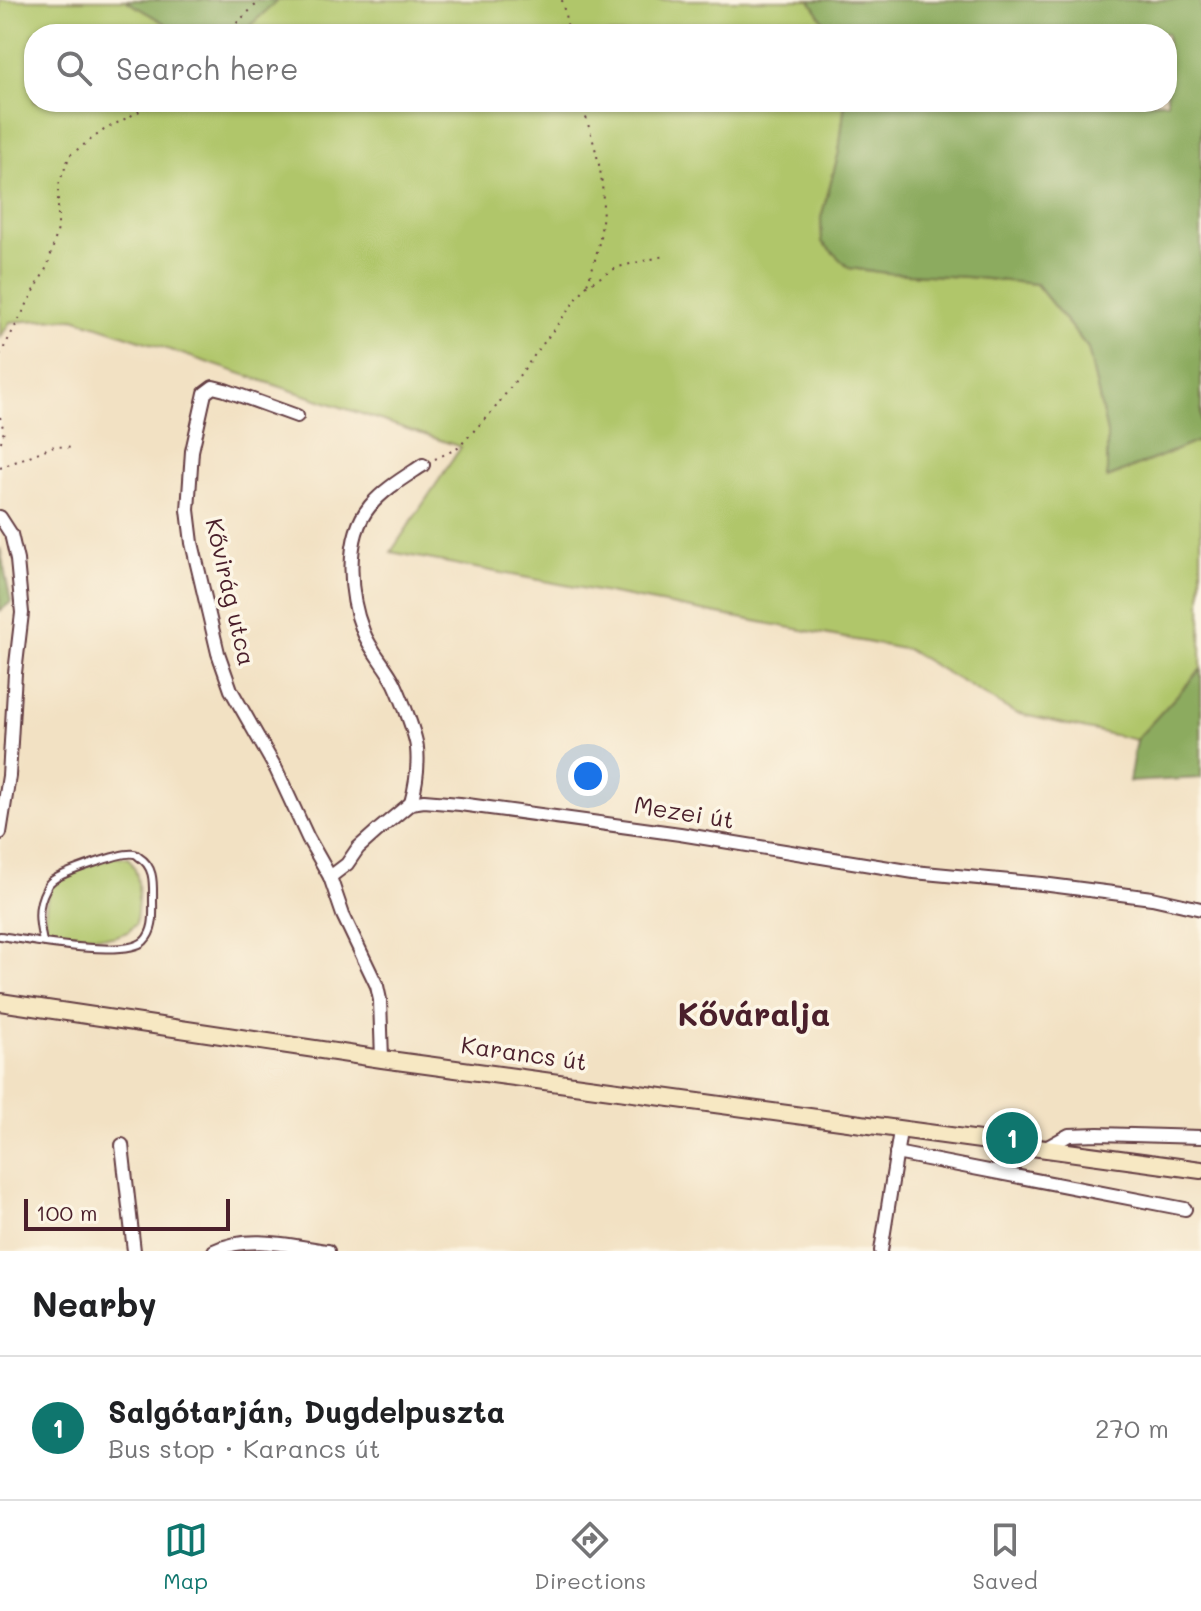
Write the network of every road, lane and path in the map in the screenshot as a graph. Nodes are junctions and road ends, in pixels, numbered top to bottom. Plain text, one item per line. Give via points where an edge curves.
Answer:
1 (261, 0) edge
2 (562, 0) edge
3 (236, 24) edge
4 (567, 24) edge
5 (138, 112) edge
6 (585, 112) edge
7 (664, 256) dead end
8 (587, 285) junction
9 (0, 355) edge
10 (297, 416) dead end
11 (0, 417) edge
12 (0, 445) edge
13 (72, 448) dead end
14 (423, 465) joint
15 (0, 468) edge
16 (0, 517) edge
17 (411, 803) junction
18 (0, 833) edge
19 (330, 877) junction
20 (1201, 909) edge
21 (0, 936) edge
22 (43, 942) junction
23 (0, 1002) edge
24 (382, 1059) junction
25 (900, 1131) junction
26 (1201, 1137) edge
27 (122, 1145) dead end
28 (1043, 1150) junction
29 (896, 1153) junction
30 (1201, 1170) edge
31 (1185, 1209) dead end
32 (134, 1251) edge
33 (214, 1251) edge
34 (328, 1251) edge
35 (881, 1251) edge

1 - 3 path
2 - 4 path
5 - 9 path via 70,155 58,186 58,229 48,265
6 - 8 path via 605,198
7 - 8 path via 618,267
8 - 14 path via 470,437
10 - 19 street, Kővirág utca via 209,389 192,451 188,510 218,653 231,690
11 - 12 path
13 - 15 path via 54,446
14 - 17 street via 368,508 351,557 363,633 395,684 417,746 418,777
16 - 18 street via 17,560 22,613
17 - 19 street
17 - 20 street, Mezei út via 460,804 914,872 1152,898
19 - 24 street via 377,986
21 - 22 lane
22 - 22 lane via 125,949 143,941 153,918 148,863 125,854 54,879 38,916
23 - 24 main road, Karancs út
24 - 25 main road, Karancs út
25 - 28 main road, Karancs út
25 - 29 street
26 - 28 street via 1069,1135
27 - 32 street
28 - 30 main road, Karancs út
29 - 31 street
29 - 35 street
33 - 34 street via 228,1244 262,1242

